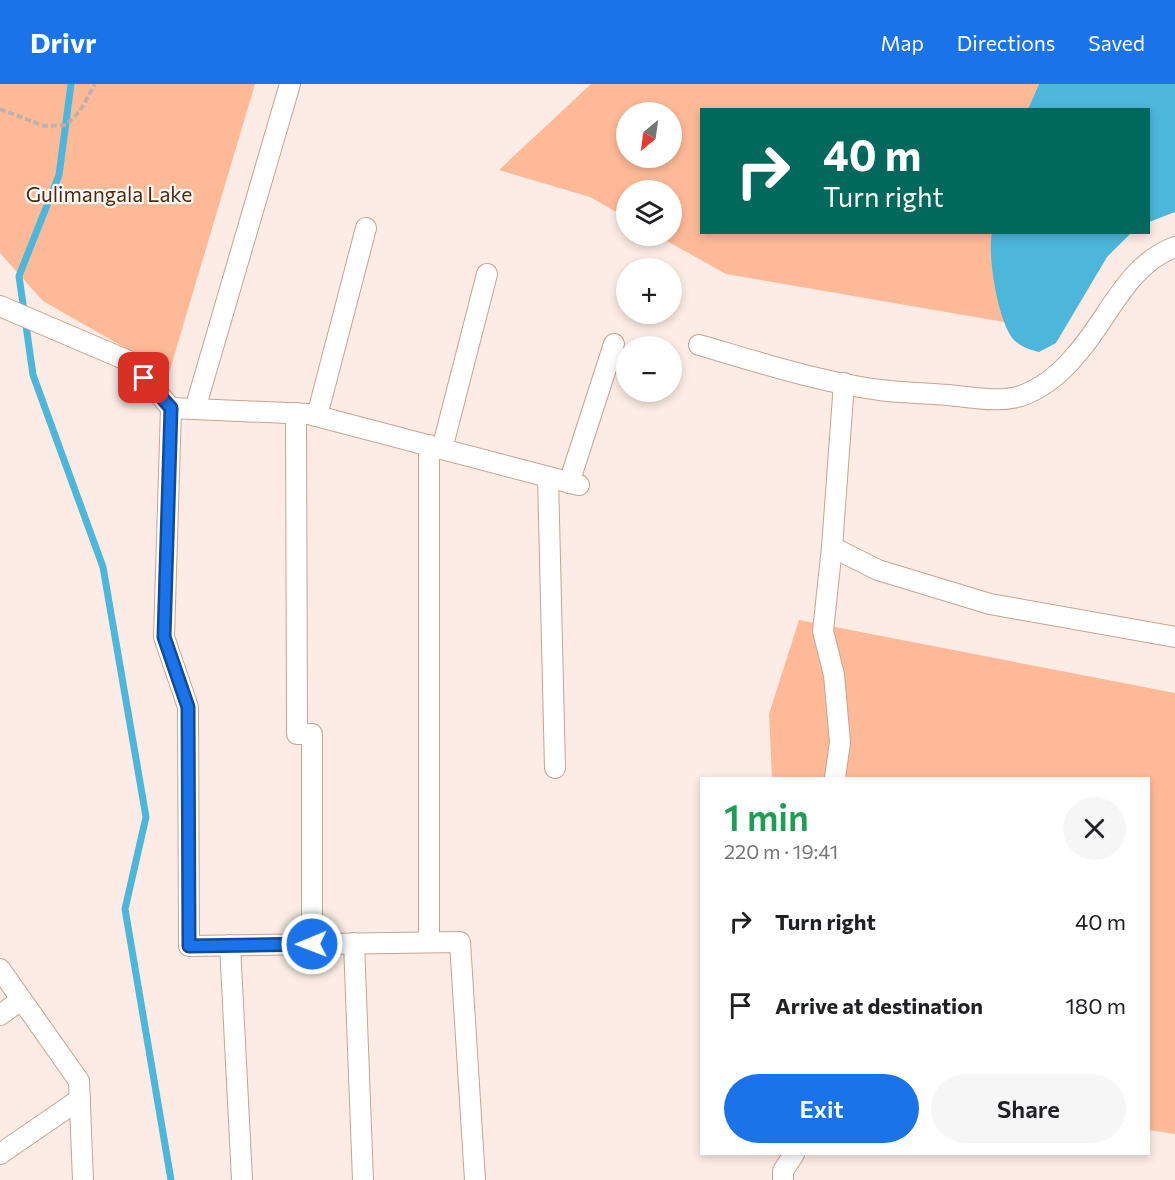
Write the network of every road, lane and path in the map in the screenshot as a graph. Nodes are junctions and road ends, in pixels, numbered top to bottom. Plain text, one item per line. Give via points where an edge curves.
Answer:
1 (95, 84) edge
2 (290, 84) edge
3 (0, 109) edge
4 (366, 228) dead end
5 (1175, 247) edge
6 (487, 274) dead end
7 (0, 306) edge
8 (614, 344) dead end
9 (699, 345) dead end
10 (844, 382) junction
11 (171, 408) junction
12 (195, 409) junction
13 (296, 413) junction
14 (317, 416) junction
15 (435, 447) junction
16 (548, 477) junction
17 (832, 547) junction
18 (1175, 637) edge
19 (555, 768) dead end
20 (835, 777) edge
21 (429, 942) junction
22 (354, 943) junction
23 (312, 944) junction
24 (230, 945) junction
25 (0, 969) edge
26 (21, 1000) junction
27 (0, 1015) edge
28 (80, 1099) junction
29 (0, 1154) edge
30 (793, 1155) edge
31 (82, 1180) edge
32 (242, 1180) edge
33 (363, 1180) edge
34 (475, 1180) edge
35 (783, 1180) edge

1 - 3 path via 80,111 66,125 44,126
2 - 12 street
4 - 14 street
5 - 10 street via 1139,271 1062,371 1041,387 1019,396 992,399 879,390
6 - 15 street
7 - 11 street via 130,362
8 - 16 street via 574,484
9 - 10 street
10 - 17 street
11 - 12 street
11 - 24 street via 164,637 188,707 189,946
12 - 13 street
13 - 14 street
13 - 23 street via 297,734 312,734
14 - 15 street
15 - 16 street
15 - 21 street
16 - 19 street
17 - 18 street via 878,570 990,604
17 - 20 street via 823,631 834,675 840,742
21 - 22 street
21 - 34 street via 460,942
22 - 23 street
22 - 33 street
23 - 24 street
24 - 32 street
25 - 26 street
26 - 27 street
26 - 28 street via 79,1081
28 - 29 street
28 - 31 street
30 - 35 street via 783,1171

